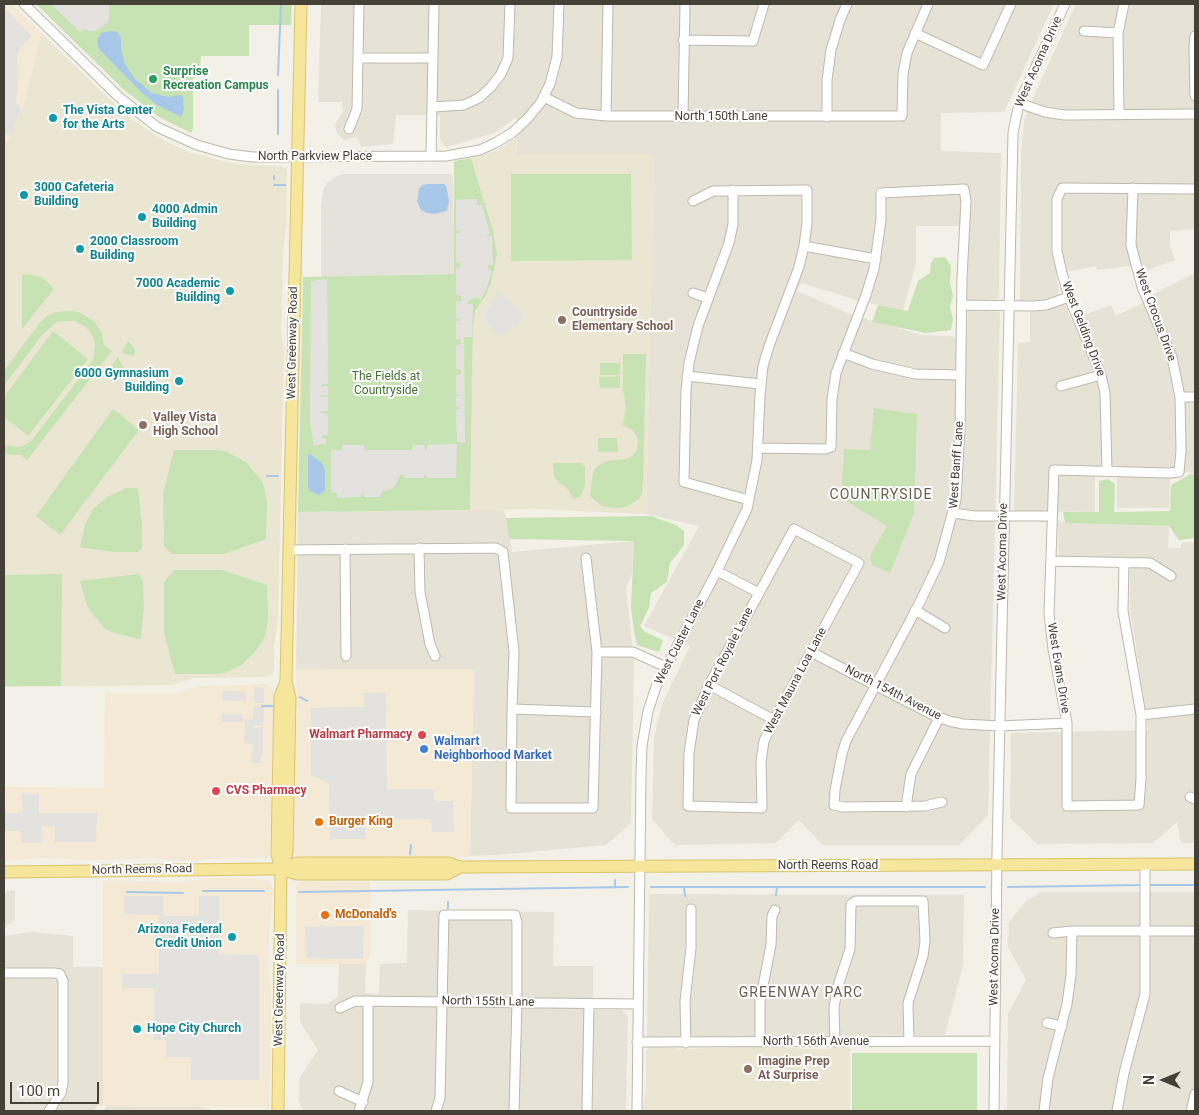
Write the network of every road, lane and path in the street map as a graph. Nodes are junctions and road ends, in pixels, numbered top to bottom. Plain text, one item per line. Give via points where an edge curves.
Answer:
1 (24, 4) edge
2 (301, 4) edge
3 (359, 4) edge
4 (434, 4) edge
5 (510, 4) edge
6 (559, 4) edge
7 (608, 4) edge
8 (685, 4) edge
9 (764, 4) edge
10 (847, 4) edge
11 (928, 4) edge
12 (1011, 4) edge
13 (1065, 4) edge
14 (1124, 4) edge
15 (1084, 31) dead end
16 (915, 33) junction
17 (1118, 33) junction
18 (1195, 36) edge
19 (683, 40) junction
20 (358, 58) junction
21 (434, 58) junction
22 (1195, 96) edge
23 (544, 97) junction
24 (1019, 103) junction
25 (433, 107) junction
26 (1195, 114) edge
27 (1120, 115) junction
28 (606, 116) junction
29 (682, 117) junction
30 (826, 117) junction
31 (349, 128) dead end
32 (431, 156) junction
33 (297, 157) junction
34 (1133, 188) junction
35 (1195, 188) edge
36 (733, 190) junction
37 (693, 201) dead end
38 (804, 246) junction
39 (876, 259) junction
40 (693, 292) dead end
41 (1069, 297) junction
42 (708, 298) junction
43 (962, 305) junction
44 (1009, 306) junction
45 (843, 353) junction
46 (687, 376) junction
47 (961, 376) junction
48 (1101, 376) junction
49 (760, 384) junction
50 (1061, 386) dead end
51 (1180, 397) junction
52 (1195, 397) edge
53 (758, 448) junction
54 (1106, 471) junction
55 (749, 500) junction
56 (953, 513) junction
57 (1004, 516) junction
58 (1052, 516) junction
59 (419, 548) junction
60 (345, 549) junction
61 (289, 550) junction
62 (586, 558) dead end
63 (1051, 561) junction
64 (1124, 562) junction
65 (859, 563) joint
66 (717, 572) junction
67 (1170, 576) dead end
68 (758, 593) junction
69 (916, 610) junction
70 (945, 628) dead end
71 (597, 652) junction
72 (811, 652) junction
73 (346, 656) dead end
74 (435, 656) dead end
75 (666, 667) junction
76 (709, 685) junction
77 (875, 685) junction
78 (512, 709) junction
79 (1195, 709) edge
80 (596, 712) junction
81 (1141, 715) junction
82 (940, 718) junction
83 (774, 720) junction
84 (1067, 723) junction
85 (1000, 726) junction
86 (942, 802) dead end
87 (906, 807) junction
88 (762, 808) joint
89 (1195, 864) edge
90 (996, 865) junction
91 (1145, 865) junction
92 (640, 867) junction
93 (281, 869) junction
94 (4, 872) edge
95 (691, 909) dead end
96 (774, 910) dead end
97 (1145, 930) junction
98 (1072, 931) junction
99 (1195, 931) edge
100 (1053, 932) dead end
101 (4, 973) edge
102 (368, 1001) junction
103 (442, 1002) junction
104 (517, 1002) junction
105 (589, 1004) junction
106 (638, 1004) junction
107 (340, 1008) dead end
108 (1047, 1024) dead end
109 (1062, 1026) junction
110 (909, 1041) junction
111 (994, 1041) junction
112 (637, 1042) junction
113 (760, 1042) junction
114 (834, 1042) junction
115 (686, 1043) junction
116 (339, 1091) dead end
117 (1195, 1094) edge
118 (363, 1102) junction
119 (49, 1111) edge
120 (278, 1111) edge
121 (359, 1111) edge
122 (436, 1111) edge
123 (514, 1111) edge
124 (587, 1111) edge
125 (637, 1111) edge
126 (994, 1111) edge
127 (1044, 1111) edge
128 (1117, 1111) edge
129 (1191, 1111) edge

1 - 33 street, North Parkview Place via 119,97 159,128 197,145 229,154
2 - 33 main road, West Greenway Road
3 - 20 street
4 - 21 street
5 - 25 street via 508,58 501,74 472,102
6 - 23 street, North Parkview Place via 557,57
7 - 28 street
8 - 19 street
9 - 19 street via 753,40
10 - 30 street via 831,50
11 - 16 street
12 - 16 street via 982,65
13 - 24 street, West Acoma Drive
14 - 17 street
15 - 17 street
16 - 30 street, North 150th Lane via 903,74 902,116
17 - 27 street
18 - 22 street
19 - 29 street
20 - 21 street
20 - 31 street via 357,109
21 - 25 street
23 - 28 street, North 150th Lane via 576,112
23 - 32 street, North Parkview Place via 520,126 495,143 462,154
24 - 27 street via 1053,114
24 - 44 street, West Acoma Drive via 1012,145
25 - 32 street
26 - 27 street
28 - 29 street, North 150th Lane
29 - 30 street, North 150th Lane
32 - 33 street, North Parkview Place
33 - 61 main road, West Greenway Road
34 - 35 street
34 - 41 street, West Gelding Drive via 1062,188 1058,199 1058,251
34 - 51 street, West Crocus Drive via 1131,245 1142,286 1172,357
36 - 37 street via 713,191
36 - 38 street, West Custer Lane via 807,190
36 - 42 street via 733,224 729,243
38 - 39 street
38 - 49 street, West Custer Lane via 799,268 769,346
39 - 43 street, West Banff Lane via 881,192 964,189
39 - 45 street
40 - 42 street
41 - 44 street via 1040,306
41 - 48 street, West Gelding Drive
42 - 46 street
43 - 44 street
43 - 47 street, West Banff Lane
44 - 57 street, West Acoma Drive
45 - 47 street via 915,374
45 - 53 street via 832,399 831,447
46 - 49 street
46 - 55 street via 684,482
47 - 56 street, West Banff Lane
48 - 50 street
48 - 54 street, West Gelding Drive via 1106,393
49 - 53 street, West Custer Lane
51 - 52 street
51 - 54 street, West Crocus Drive via 1179,472
53 - 55 street, West Custer Lane
54 - 58 street, West Evans Drive via 1054,470
55 - 66 street, West Custer Lane
56 - 57 street
56 - 69 street, West Banff Lane via 939,562
57 - 58 street
57 - 85 street, West Acoma Drive
58 - 63 street, West Evans Drive
59 - 60 street
59 - 74 street via 420,592
59 - 78 street via 496,548 503,552 514,652
60 - 61 street
60 - 73 street
61 - 93 main road, West Greenway Road via 287,852
62 - 71 street
63 - 64 street
63 - 84 street, West Evans Drive via 1049,614
64 - 67 street via 1150,563
64 - 81 street via 1123,610
65 - 68 street, West Port Royale Lane via 794,529
65 - 72 street, West Mauna Loa Lane
66 - 68 street
66 - 75 street, West Custer Lane
68 - 76 street, West Port Royale Lane
69 - 70 street
69 - 77 street, West Banff Lane
71 - 75 street via 633,652
71 - 80 street
72 - 77 street, North 154th Avenue
72 - 83 street, West Mauna Loa Lane
75 - 92 street, West Custer Lane via 652,699 644,734
76 - 83 street
76 - 88 street, West Port Royale Lane via 691,732 688,806
77 - 82 street, North 154th Avenue
77 - 87 street, West Banff Lane via 846,741 834,790 834,805
78 - 80 street
78 - 80 street via 511,808 594,808
79 - 81 street
81 - 84 street, West Evans Drive via 1139,805 1067,806
82 - 85 street, North 154th Avenue via 963,724
82 - 87 street via 912,774
83 - 88 street, West Mauna Loa Lane via 764,741
84 - 85 street, North 154th Avenue
85 - 90 street, West Acoma Drive
86 - 87 street
89 - 91 main road, North Reems Road
90 - 91 main road, North Reems Road
90 - 92 main road, North Reems Road
90 - 111 street, West Acoma Drive
91 - 97 street
92 - 93 main road, North Reems Road via 296,863
92 - 106 street, West Custer Lane
93 - 94 main road, North Reems Road
93 - 120 main road, West Greenway Road
95 - 115 street via 691,948 685,1001
96 - 113 street via 760,1001
97 - 98 street
97 - 99 street
97 - 128 street via 1145,994
98 - 100 street
98 - 109 street via 1071,975
101 - 119 street via 54,973 60,974 63,981 62,1093
102 - 103 street, North 155th Lane
102 - 107 street, North 155th Lane via 355,1001
102 - 118 street via 368,1082
103 - 104 street, North 155th Lane
103 - 104 street via 444,915 515,915
103 - 122 street via 440,1098
104 - 105 street, North 155th Lane
104 - 123 street
105 - 106 street, North 155th Lane
105 - 124 street
106 - 112 street, West Custer Lane
108 - 109 street
109 - 127 street via 1048,1078
110 - 111 street, North 156th Avenue
110 - 114 street, North 156th Avenue
110 - 114 street via 908,1003 925,941 923,902 851,904 850,948 837,989
111 - 126 street, West Acoma Drive
112 - 115 street, North 156th Avenue
112 - 125 street, West Custer Lane
113 - 114 street, North 156th Avenue
113 - 115 street, North 156th Avenue
116 - 118 street
117 - 129 street
118 - 121 street

